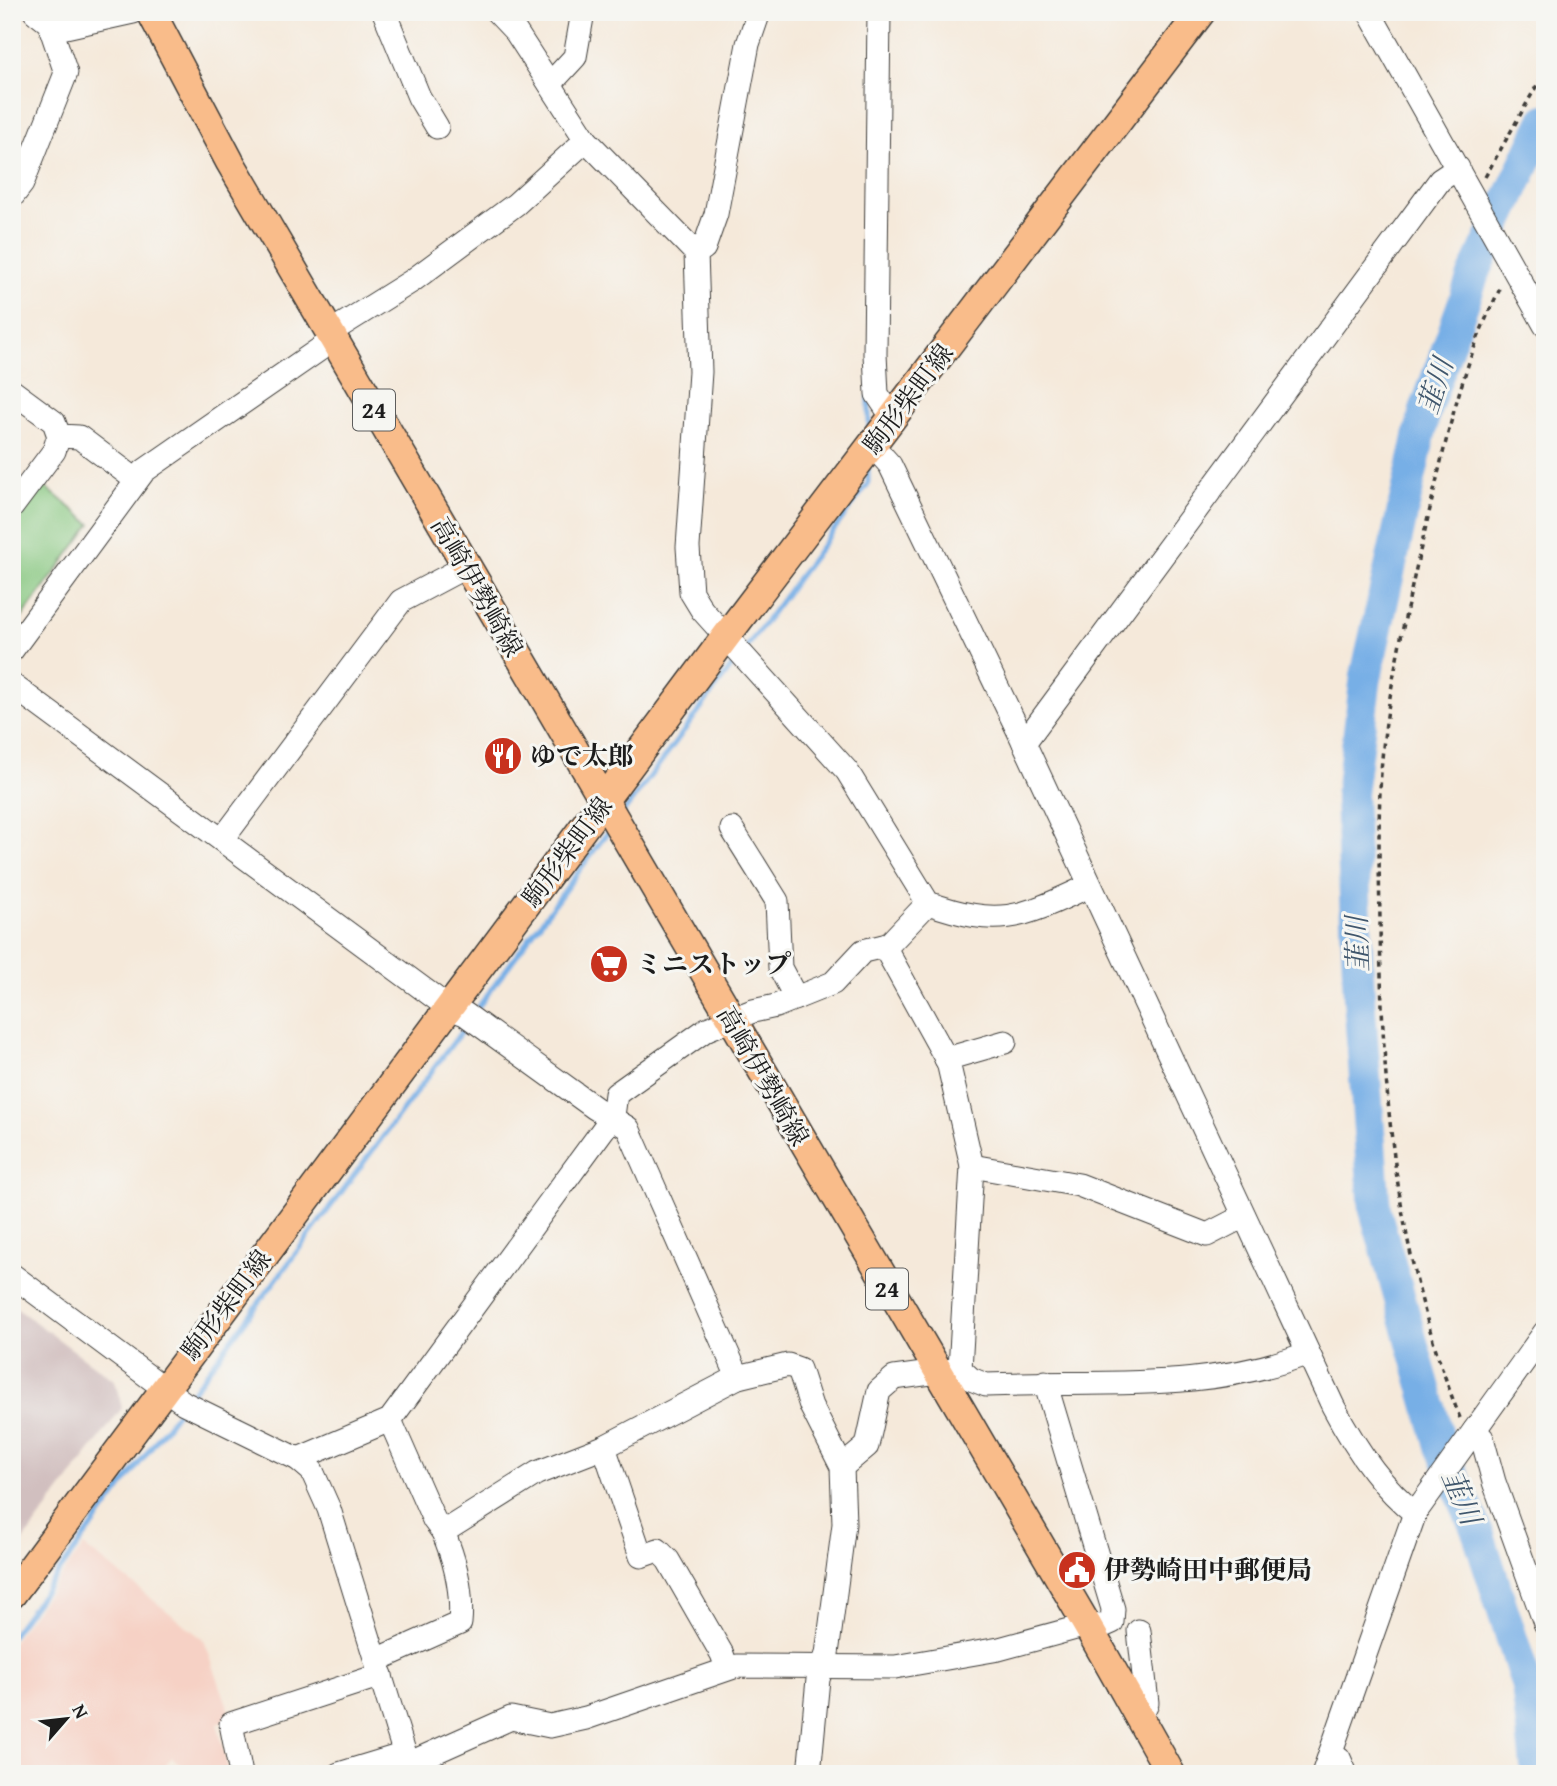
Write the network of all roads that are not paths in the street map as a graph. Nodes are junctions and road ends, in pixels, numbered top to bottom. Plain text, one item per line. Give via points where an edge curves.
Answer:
1 (35, 12) edge
2 (133, 12) edge
3 (151, 12) edge
4 (384, 12) edge
5 (497, 12) edge
6 (583, 12) edge
7 (759, 12) edge
8 (880, 12) edge
9 (1201, 12) edge
10 (1369, 12) edge
11 (52, 30) junction
12 (550, 84) junction
13 (436, 127) dead end
14 (586, 140) junction
15 (1458, 167) junction
16 (12, 197) edge
17 (696, 253) junction
18 (1545, 325) edge
19 (331, 337) junction
20 (12, 391) edge
21 (893, 418) junction
22 (60, 436) junction
23 (873, 446) junction
24 (136, 480) junction
25 (12, 507) edge
26 (465, 567) junction
27 (727, 635) junction
28 (12, 650) edge
29 (12, 685) edge
30 (1024, 743) junction
31 (604, 804) junction
32 (733, 829) dead end
33 (222, 840) junction
34 (1089, 886) junction
35 (928, 904) junction
36 (884, 946) junction
37 (796, 998) junction
38 (449, 1008) junction
39 (730, 1020) junction
40 (1005, 1042) dead end
41 (946, 1059) junction
42 (613, 1116) junction
43 (972, 1166) junction
44 (1244, 1216) junction
45 (12, 1275) edge
46 (1545, 1332) edge
47 (1308, 1353) junction
48 (948, 1370) junction
49 (738, 1377) junction
50 (1045, 1382) junction
51 (165, 1387) junction
52 (390, 1420) junction
53 (1470, 1437) junction
54 (604, 1447) junction
55 (298, 1459) junction
56 (842, 1467) junction
57 (1415, 1513) junction
58 (443, 1532) junction
59 (12, 1594) edge
60 (1545, 1623) edge
61 (1087, 1625) junction
62 (1139, 1631) dead end
63 (379, 1667) junction
64 (727, 1668) junction
65 (820, 1668) junction
66 (1140, 1718) junction
67 (408, 1764) edge
68 (1326, 1764) edge
69 (241, 1774) edge
70 (340, 1774) edge
71 (809, 1774) edge
72 (1171, 1774) edge
73 (1346, 1774) edge

1 - 11 street
2 - 11 street
3 - 19 main road, 高崎伊勢崎線 / 24 via 230,162
4 - 13 street
5 - 12 street
6 - 12 street via 575,57
7 - 17 street via 748,44 716,214 704,248
8 - 21 street via 875,354 877,394
9 - 21 main road, 駒形柴町線
10 - 15 street
11 - 16 street via 66,73 22,184
12 - 14 street
14 - 17 street
14 - 19 street via 516,204
15 - 18 street
15 - 30 street via 1440,180
17 - 27 street via 700,372 688,547 691,592
19 - 24 street
19 - 26 main road, 高崎伊勢崎線 / 24
20 - 22 street via 54,422
21 - 23 main road, 駒形柴町線
22 - 24 street via 79,437
22 - 25 street
23 - 27 main road, 駒形柴町線
23 - 30 street via 890,465
24 - 28 street
26 - 31 main road, 高崎伊勢崎線 / 24
26 - 33 street via 401,601
27 - 31 main road, 駒形柴町線
27 - 35 street via 847,771
29 - 33 street
30 - 34 street
31 - 38 main road, 駒形柴町線
31 - 39 main road, 高崎伊勢崎線 / 24
32 - 37 street via 777,901 780,968
33 - 38 street
34 - 35 street via 1026,915 983,918
34 - 44 street
35 - 36 street
36 - 37 street via 863,951 833,983
36 - 41 street
37 - 39 street
38 - 42 street via 465,1014 594,1108
38 - 51 main road, 駒形柴町線
39 - 42 street via 707,1029 616,1094
39 - 48 main road, 高崎伊勢崎線 / 24
40 - 41 street
41 - 43 street
42 - 49 street via 628,1128
42 - 52 street
43 - 44 street via 1079,1185 1207,1235
43 - 48 street
44 - 47 street
45 - 51 street
46 - 53 street
47 - 50 street via 1242,1372 1192,1379
47 - 57 street via 1357,1447
48 - 50 street via 986,1385
48 - 56 street via 894,1378 880,1391 867,1446
48 - 61 main road, 高崎伊勢崎線 / 24
49 - 54 street
49 - 56 street via 788,1365 799,1369 811,1406
50 - 61 street via 1113,1609 1112,1622
51 - 55 street via 184,1403
51 - 59 main road, 駒形柴町線
52 - 55 street
52 - 58 street
53 - 57 street
53 - 60 street via 1482,1438
54 - 58 street via 537,1473
54 - 64 street via 641,1556 659,1550 668,1560
55 - 63 street via 312,1471 329,1509
56 - 65 street via 844,1524 827,1654
57 - 68 street
58 - 63 street via 462,1605 460,1623
61 - 65 street via 1023,1644 895,1667
61 - 66 main road, 高崎伊勢崎線 / 24
62 - 66 street via 1147,1703
63 - 67 street
63 - 69 street via 231,1724
64 - 65 street
64 - 67 street via 586,1718 550,1726 511,1718
65 - 71 street
66 - 72 main road, 高崎伊勢崎線 / 24
67 - 70 street
68 - 73 street via 1339,1758

